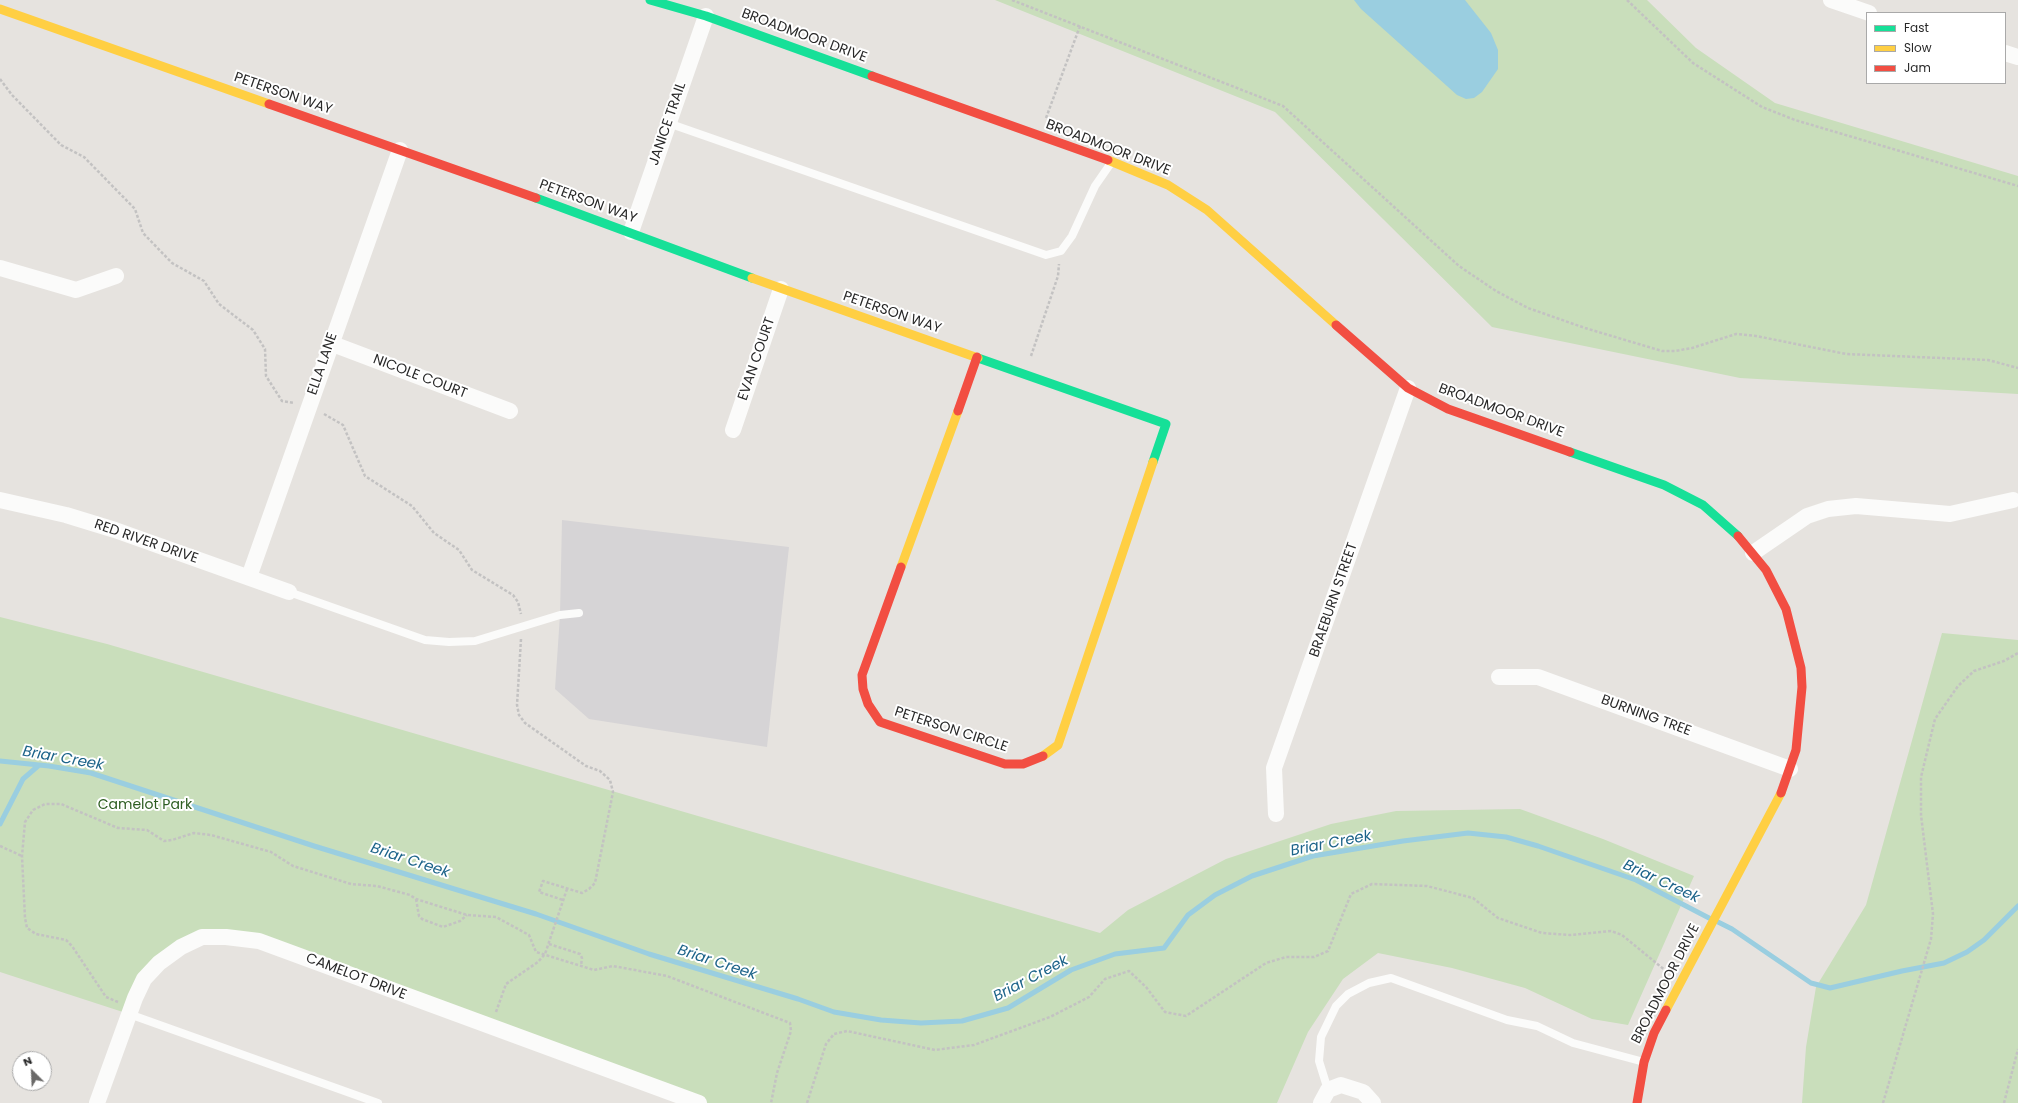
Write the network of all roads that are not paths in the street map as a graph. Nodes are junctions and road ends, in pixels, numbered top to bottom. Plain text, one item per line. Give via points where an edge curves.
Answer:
1 (650, 0) edge
2 (1831, 0) edge
3 (0, 9) edge
4 (1866, 12) edge
5 (706, 16) junction
6 (2006, 53) edge
7 (2018, 57) edge
8 (668, 123) junction
9 (400, 150) junction
10 (1112, 162) junction
11 (632, 232) junction
12 (0, 268) edge
13 (116, 276) dead end
14 (781, 289) junction
15 (330, 343) junction
16 (977, 358) junction
17 (1408, 388) junction
18 (510, 410) dead end
19 (1166, 424) joint
20 (733, 430) dead end
21 (0, 500) edge
22 (2013, 500) dead end
23 (1753, 553) junction
24 (249, 577) junction
25 (289, 592) joint
26 (579, 613) dead end
27 (1499, 677) dead end
28 (1790, 769) junction
29 (1276, 814) dead end
30 (130, 1010) junction
31 (1644, 1062) junction
32 (1325, 1097) edge
33 (97, 1103) edge
34 (378, 1103) edge
35 (699, 1103) edge
36 (1373, 1103) edge
37 (1637, 1103) edge

1 - 5 street, BROADMOOR DRIVE
2 - 4 street
3 - 9 street, PETERSON WAY
5 - 8 street, JANICE TRAIL
5 - 10 street, BROADMOOR DRIVE
6 - 7 street
8 - 10 lane via 1046,255 1061,251 1072,236 1095,186
8 - 11 street, JANICE TRAIL
9 - 11 street, PETERSON WAY
9 - 15 street, ELLA LANE
10 - 17 street, BROADMOOR DRIVE via 1168,184 1207,210
11 - 14 street, PETERSON WAY
12 - 13 street via 76,290
14 - 16 street, PETERSON WAY
14 - 20 street, EVAN COURT
15 - 18 street, NICOLE COURT
15 - 24 street, ELLA LANE
16 - 19 street, PETERSON WAY
16 - 19 street, PETERSON CIRCLE via 862,675 868,704 880,722 1005,764 1023,764 1040,758 1058,745
17 - 23 street, BROADMOOR DRIVE via 1459,414 1642,476 1686,495 1720,519
17 - 29 street, BRAEBURN STREET via 1274,768
21 - 24 street, RED RIVER DRIVE via 73,517
22 - 23 street via 1950,514 1856,506 1828,509 1807,516
23 - 28 street, BROADMOOR DRIVE via 1766,570 1786,609 1801,668 1801,709 1796,750
24 - 25 street, RED RIVER DRIVE
25 - 26 lane via 425,640 449,642 475,641 560,615
27 - 28 street, BURNING TREE via 1538,677
28 - 31 street, BROADMOOR DRIVE via 1779,797 1654,1034
30 - 33 street, CAMELOT DRIVE
30 - 34 lane
30 - 35 street, CAMELOT DRIVE via 144,979 181,946 202,937 259,941
31 - 32 lane via 1573,1042 1537,1026 1506,1020 1391,978 1369,983 1348,994 1336,1006 1321,1037 1319,1061
31 - 37 street, BROADMOOR DRIVE
32 - 36 street via 1341,1085 1363,1092

